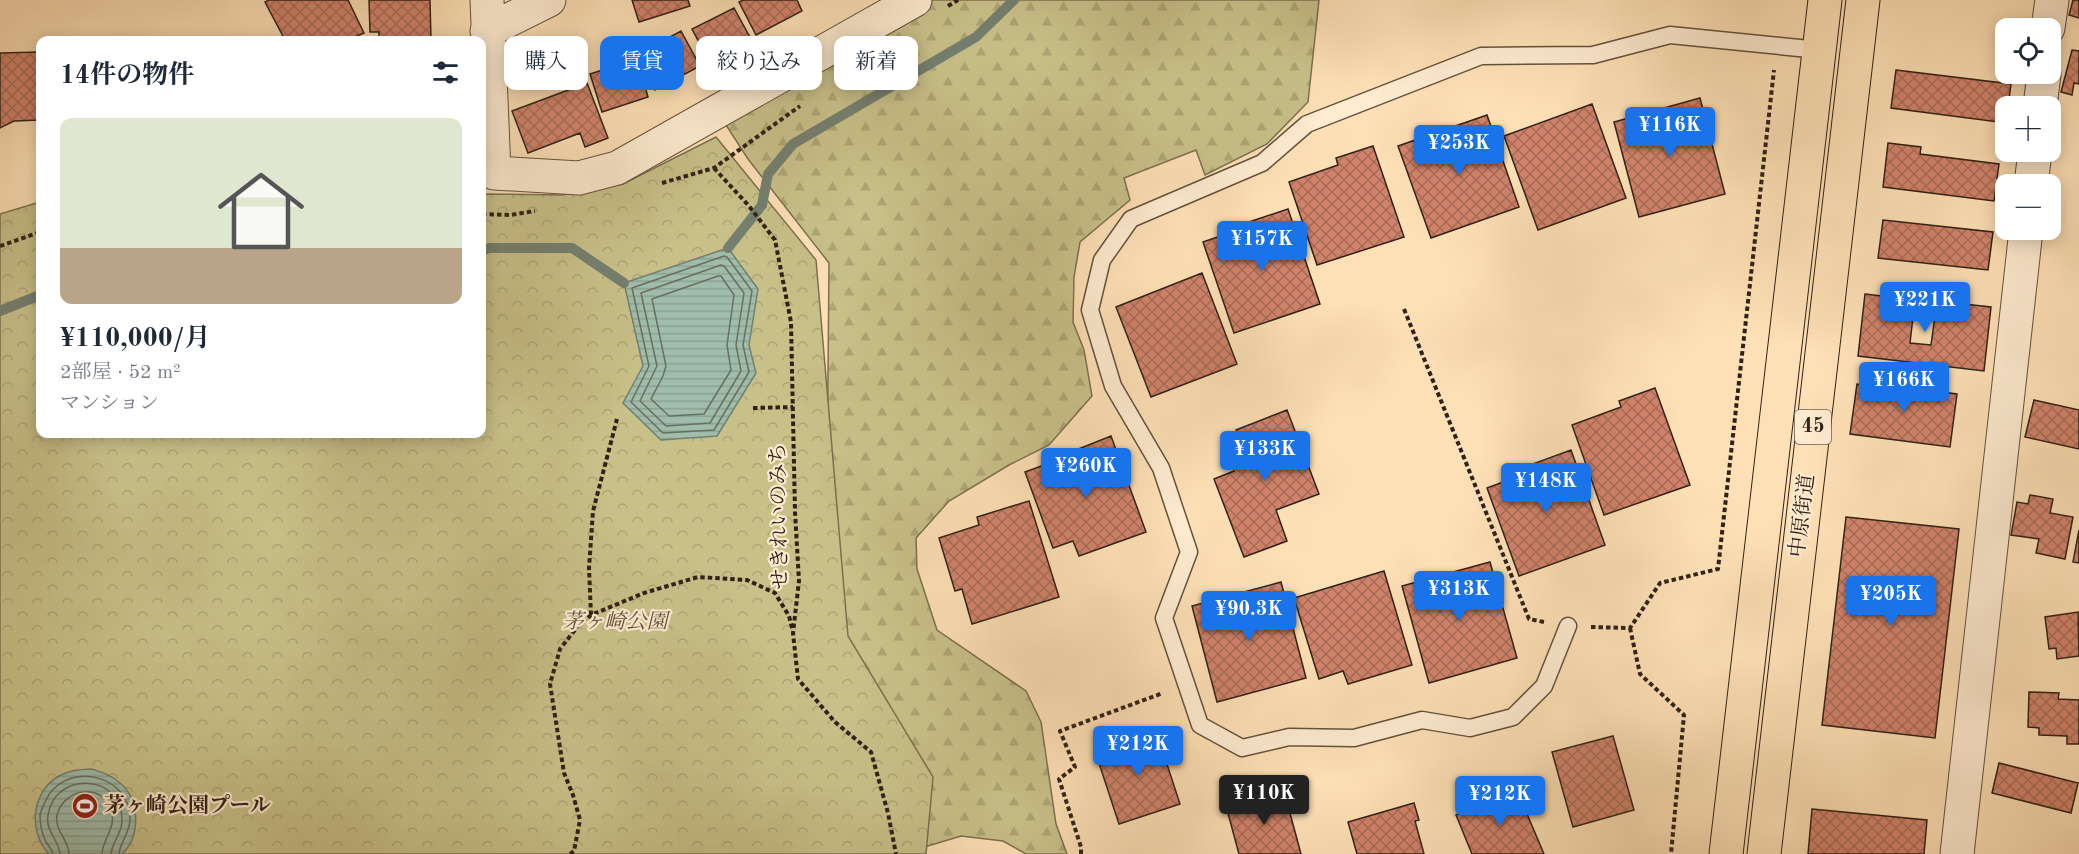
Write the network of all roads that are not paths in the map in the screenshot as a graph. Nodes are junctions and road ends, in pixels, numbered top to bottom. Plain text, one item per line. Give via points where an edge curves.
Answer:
1 (549, 0) edge
2 (915, 0) edge
3 (1825, 0) edge
4 (1863, 0) edge
5 (2052, 0) edge
6 (487, 15) edge
7 (2050, 18) edge
8 (1819, 50) junction
9 (2025, 240) edge
10 (1568, 626) road end
11 (1726, 854) edge
12 (1764, 854) edge
13 (1957, 854) edge

1 - 6 street
2 - 6 street via 618,168 579,178 494,173
3 - 8 main road, 中原街道 / 45
4 - 12 main road, 中原街道 / 45
5 - 7 street
8 - 10 lane via 1670,35 1593,55 1481,56 1307,124 1262,164 1131,219 1102,260 1090,310 1113,386 1161,468 1189,552 1164,618 1200,725 1242,748 1289,737 1354,738 1422,720 1470,728 1513,717 1544,686
8 - 11 main road, 中原街道 / 45
9 - 13 street

